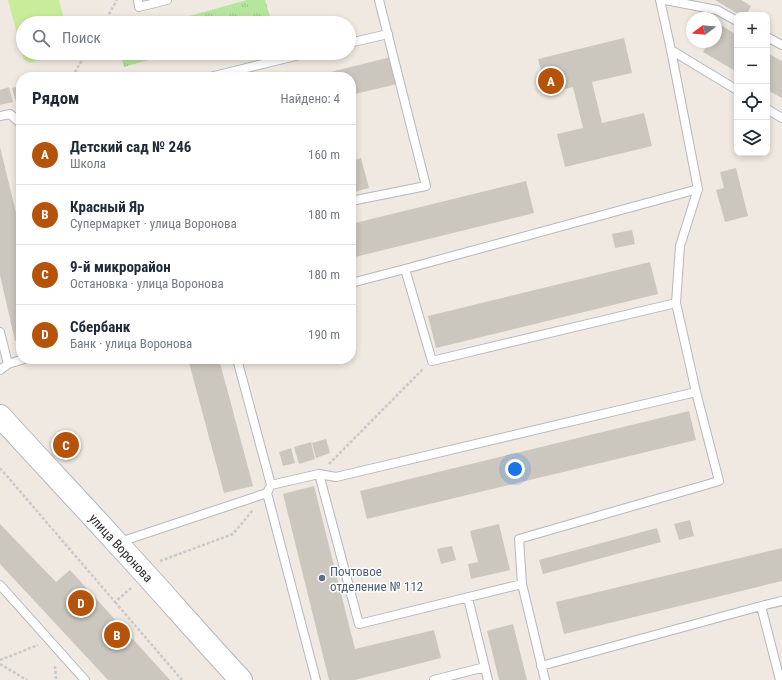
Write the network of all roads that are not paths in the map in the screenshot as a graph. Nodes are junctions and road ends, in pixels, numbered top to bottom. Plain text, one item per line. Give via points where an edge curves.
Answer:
1 (138, 0) edge
2 (167, 0) edge
3 (379, 0) edge
4 (660, 0) edge
5 (665, 0) edge
6 (734, 19) edge
7 (388, 34) junction
8 (770, 39) edge
9 (356, 41) edge
10 (782, 45) edge
11 (671, 50) junction
12 (279, 60) edge
13 (230, 72) edge
14 (734, 88) edge
15 (770, 111) edge
16 (0, 116) edge
17 (782, 118) edge
18 (16, 120) edge
19 (698, 189) junction
20 (356, 200) edge
21 (405, 269) junction
22 (356, 282) edge
23 (676, 303) junction
24 (0, 332) edge
25 (16, 362) edge
26 (8, 364) junction
27 (238, 364) edge
28 (0, 370) edge
29 (696, 392) junction
30 (0, 416) edge
31 (319, 474) junction
32 (271, 485) junction
33 (267, 493) junction
34 (118, 543) junction
35 (522, 584) junction
36 (0, 585) edge
37 (468, 598) junction
38 (782, 601) edge
39 (761, 606) junction
40 (541, 666) junction
41 (485, 667) junction
42 (85, 680) edge
43 (240, 680) edge
44 (316, 680) edge
45 (434, 680) edge
46 (488, 680) edge
47 (545, 680) edge
48 (780, 680) edge

1 - 2 lane via 139,7
3 - 7 lane
4 - 11 lane
5 - 6 lane via 717,10
7 - 9 lane
7 - 20 lane via 426,186
8 - 10 lane
11 - 14 lane
11 - 19 lane
12 - 13 lane
15 - 17 lane
16 - 18 lane via 10,114
19 - 21 lane
19 - 23 lane via 680,246
21 - 22 lane
21 - 23 lane via 432,361
23 - 29 lane
24 - 26 lane
25 - 26 lane
26 - 28 lane
27 - 32 lane
29 - 31 lane via 336,477
29 - 35 lane via 719,481 519,539
30 - 34 main road, улица Воронова
31 - 32 lane
31 - 37 lane via 359,624
32 - 33 lane
33 - 34 lane
33 - 44 lane
34 - 43 main road, улица Воронова
35 - 37 lane
35 - 40 lane
36 - 42 lane
37 - 41 lane
38 - 39 lane
39 - 40 lane
39 - 48 lane
40 - 47 lane
41 - 45 lane
41 - 46 lane

